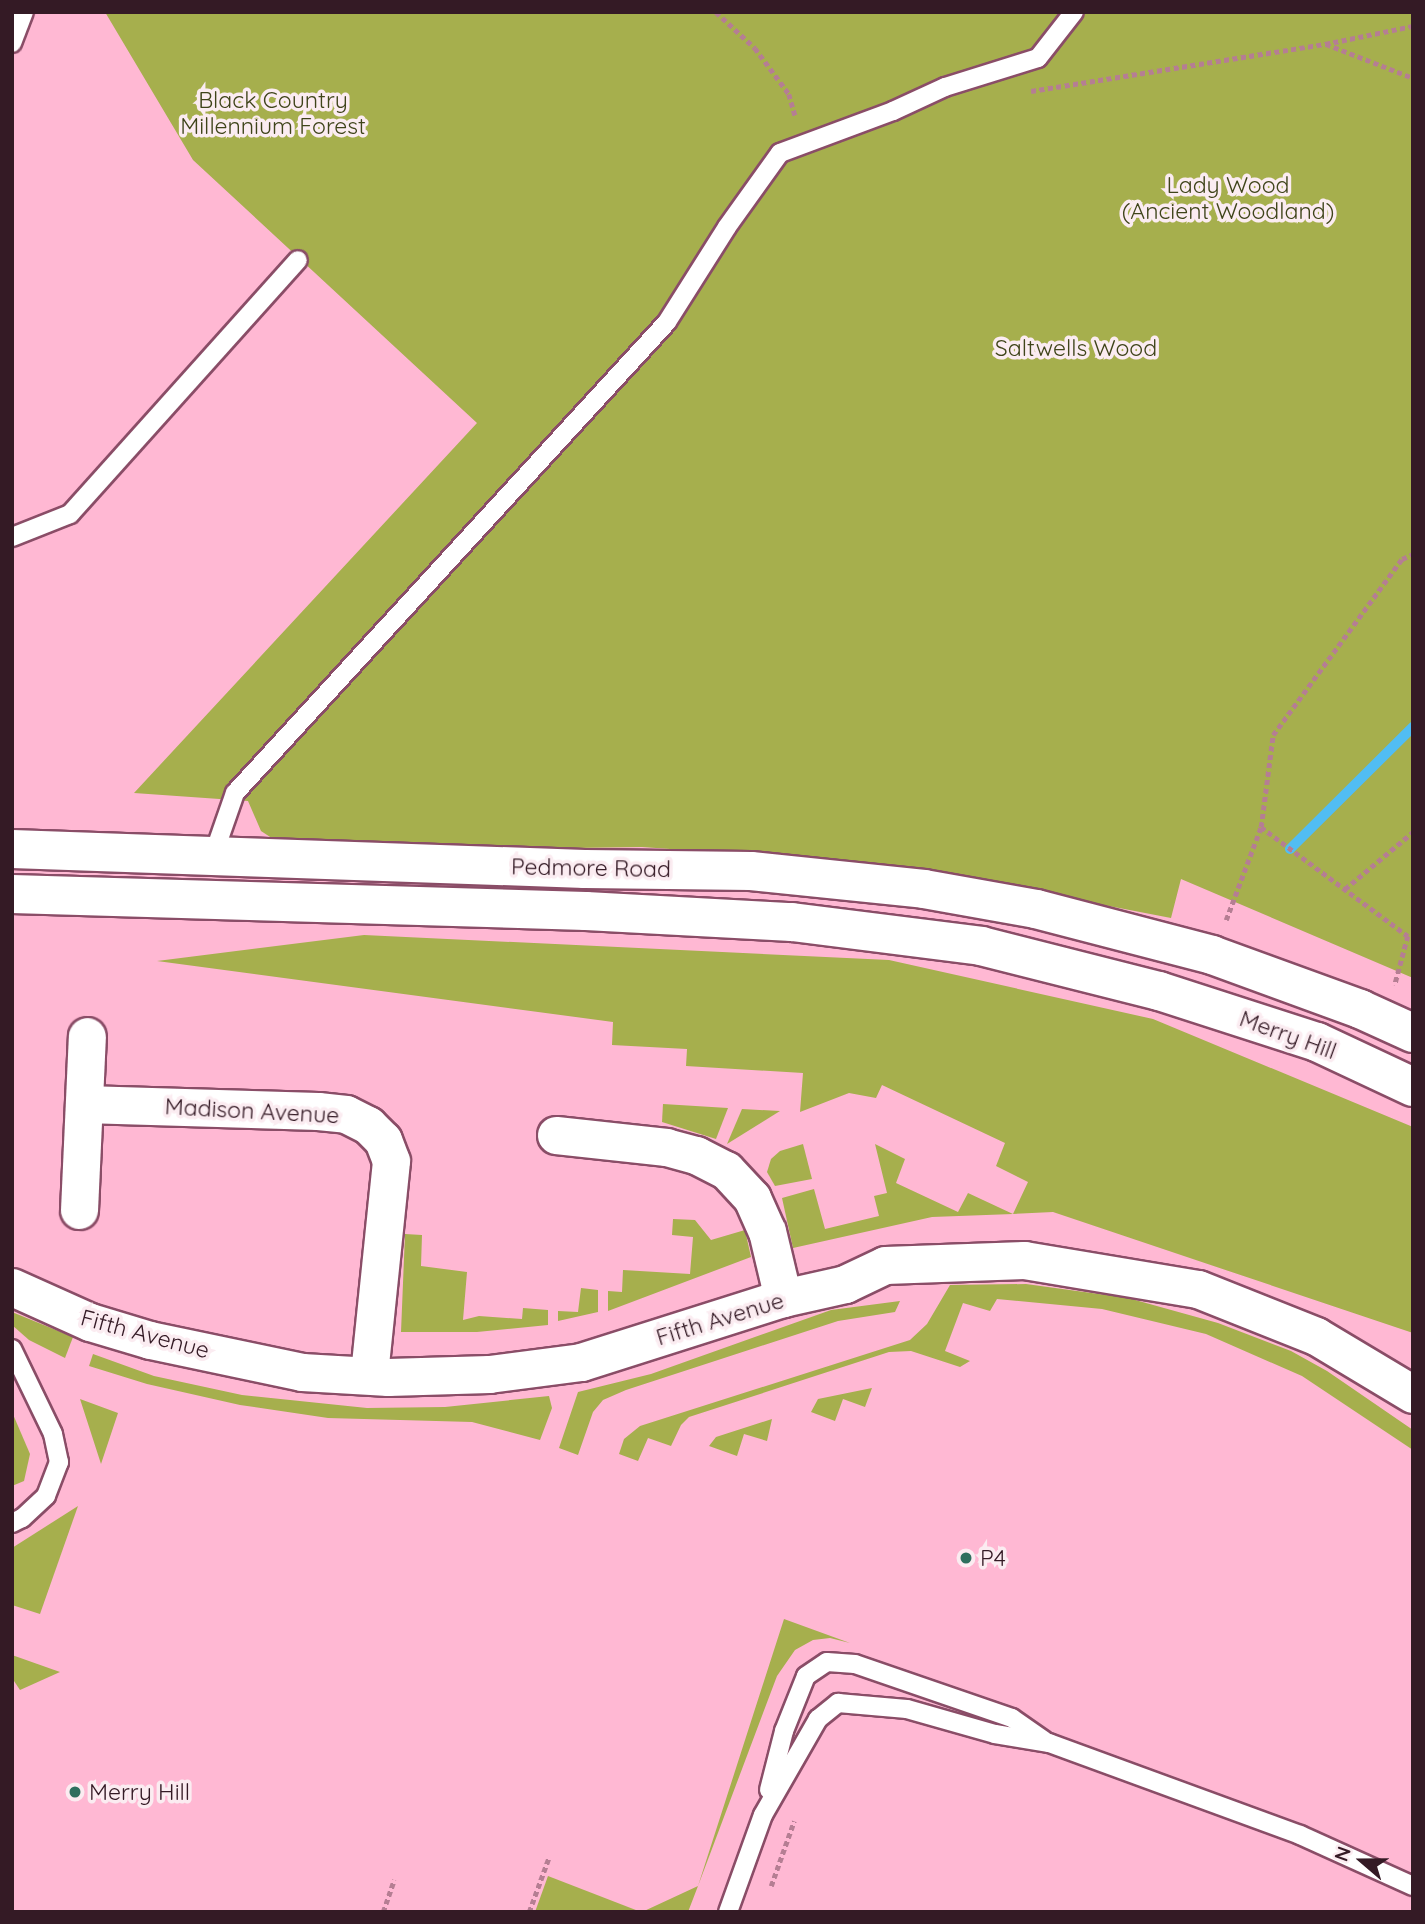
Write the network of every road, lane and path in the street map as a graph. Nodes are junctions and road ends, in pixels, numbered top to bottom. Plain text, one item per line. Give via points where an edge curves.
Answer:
1 (24, 12) edge
2 (716, 12) edge
3 (1074, 12) edge
4 (1413, 26) edge
5 (12, 43) edge
6 (1325, 44) junction
7 (1413, 78) edge
8 (1017, 94) dead end
9 (803, 145) junction
10 (298, 260) dead end
11 (12, 537) edge
12 (1413, 554) edge
13 (1261, 827) junction
14 (1413, 832) edge
15 (12, 849) edge
16 (213, 856) junction
17 (1345, 889) junction
18 (12, 894) edge
19 (1223, 927) dead end
20 (1160, 991) joint
21 (1393, 991) dead end
22 (1413, 1033) edge
23 (88, 1036) dead end
24 (1413, 1087) edge
25 (84, 1104) junction
26 (556, 1135) dead end
27 (79, 1210) dead end
28 (12, 1287) edge
29 (783, 1298) junction
30 (12, 1349) edge
31 (369, 1376) junction
32 (1413, 1394) edge
33 (12, 1523) edge
34 (1049, 1743) junction
35 (797, 1813) dead end
36 (755, 1837) junction
37 (549, 1857) dead end
38 (394, 1880) dead end
39 (771, 1886) dead end
40 (1413, 1886) edge
41 (383, 1912) edge
42 (529, 1912) edge
43 (728, 1912) edge

1 - 5 lane
2 - 9 path via 755,48 789,94
3 - 9 lane via 1038,58 945,87
4 - 6 path
6 - 7 path
6 - 8 path
9 - 16 lane via 780,153 667,322 235,793
10 - 11 lane via 70,514
12 - 13 path via 1402,559 1273,735
13 - 17 path
13 - 19 path
14 - 17 path
15 - 16 highway, Pedmore Road
16 - 22 highway, Pedmore Road via 751,871 961,895 1036,909 1212,955
17 - 21 path via 1408,936
18 - 20 highway, Pedmore Road via 531,909 792,922 981,946
20 - 24 highway, Merry Hill via 1317,1042
23 - 25 street
25 - 27 street
25 - 31 street, Madison Avenue via 318,1111 346,1114 368,1125 383,1140 391,1161
26 - 29 street via 666,1147 726,1170 752,1198 767,1231
28 - 31 street, Fifth Avenue via 90,1322 150,1340 302,1371
29 - 31 street, Fifth Avenue via 582,1362 489,1374
29 - 32 street, Fifth Avenue via 845,1284 885,1265 1024,1260 1198,1289 1316,1336
30 - 33 lane via 53,1434 60,1462 46,1496
34 - 36 lane via 995,1734 907,1709 838,1703 818,1719 800,1748
34 - 36 lane via 1012,1718 855,1664 827,1662 806,1676 795,1700
34 - 40 lane via 1300,1835
35 - 39 path
36 - 43 lane
37 - 42 path
38 - 41 path

